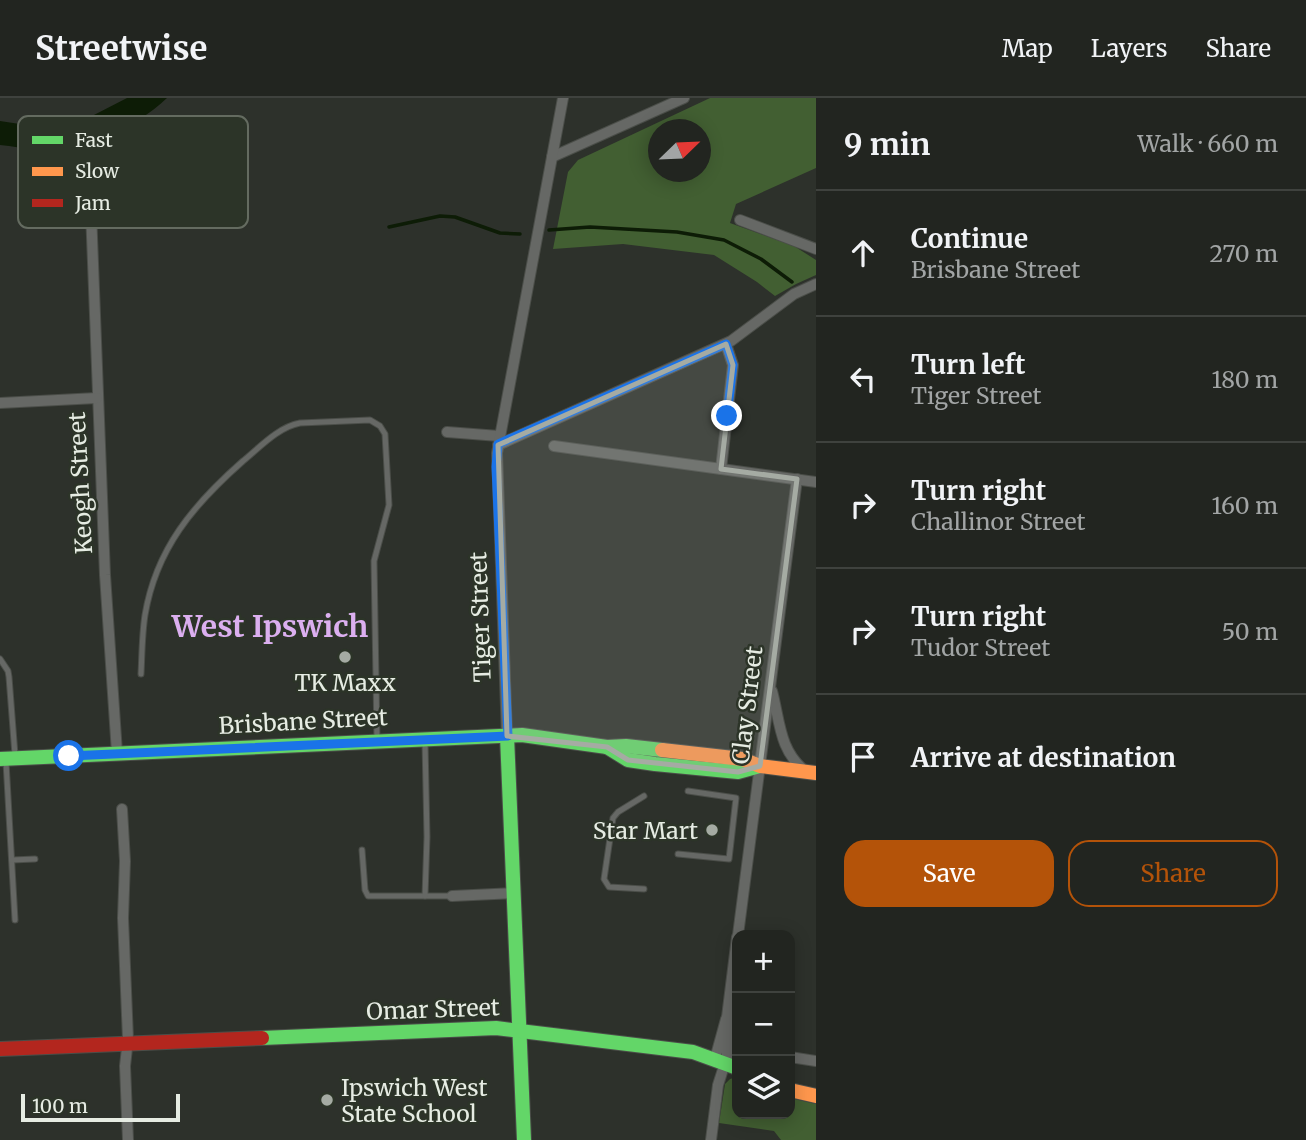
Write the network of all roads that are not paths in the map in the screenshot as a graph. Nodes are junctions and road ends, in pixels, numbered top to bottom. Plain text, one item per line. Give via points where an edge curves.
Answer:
1 (563, 98) edge
2 (684, 98) edge
3 (552, 157) junction
4 (740, 220) dead end
5 (90, 228) edge
6 (816, 249) edge
7 (816, 284) edge
8 (726, 344) junction
9 (97, 398) junction
10 (0, 403) edge
11 (447, 432) dead end
12 (498, 440) junction
13 (554, 446) dead end
14 (721, 469) junction
15 (797, 479) junction
16 (816, 482) edge
17 (373, 532) dead end
18 (382, 532) junction
19 (0, 659) edge
20 (141, 674) dead end
21 (770, 685) junction
22 (508, 736) junction
23 (425, 739) junction
24 (377, 740) junction
25 (117, 753) junction
26 (7, 759) edge
27 (760, 766) junction
28 (811, 772) edge
29 (688, 791) dead end
30 (644, 796) dead end
31 (122, 809) dead end
32 (362, 850) dead end
33 (678, 854) dead end
34 (35, 859) dead end
35 (12, 860) junction
36 (644, 889) dead end
37 (513, 893) junction
38 (425, 896) junction
39 (452, 896) joint
40 (15, 920) dead end
41 (738, 930) edge
42 (732, 976) edge
43 (727, 1017) junction
44 (519, 1029) junction
45 (728, 1030) junction
46 (732, 1042) edge
47 (126, 1045) junction
48 (0, 1049) edge
49 (795, 1058) edge
50 (816, 1061) edge
51 (726, 1063) edge
52 (795, 1091) edge
53 (816, 1096) edge
54 (128, 1140) edge
55 (524, 1140) edge
56 (711, 1140) edge

1 - 3 street, Tiger Street
2 - 3 street
3 - 12 street, Tiger Street
4 - 6 street
5 - 9 street, Keogh Street
7 - 8 street via 794,294
8 - 12 street
8 - 14 street via 733,365
9 - 10 street
9 - 25 street, Keogh Street
11 - 12 street
12 - 22 street, Tiger Street
13 - 14 street
14 - 15 street
15 - 16 street
15 - 21 street, Clay Street
17 - 18 lane
18 - 20 lane via 389,505 387,440 380,426 365,419 290,426 218,483 176,532 155,574 145,617
18 - 24 lane via 374,561
19 - 26 lane via 9,677
21 - 27 street, Clay Street
21 - 28 street via 786,750 793,761
22 - 23 street, Brisbane Street
22 - 27 street, Brisbane Street via 742,759
22 - 37 street, Tiger Street
23 - 24 street, Brisbane Street
23 - 38 lane
24 - 25 street, Brisbane Street
25 - 26 street, Brisbane Street
26 - 35 lane
27 - 28 street, Brisbane Street
27 - 41 street, Clay Street
29 - 33 lane via 736,798 729,859
30 - 36 lane via 613,818 604,879 609,887
31 - 47 street
32 - 38 lane via 368,896
34 - 35 lane
35 - 40 lane
37 - 39 street
37 - 44 street, Tiger Street
38 - 39 lane
42 - 43 street, Clay Street
43 - 45 street, Clay Street
43 - 51 street, Clay Street via 721,1030
44 - 47 street, Omar Street
44 - 51 street, Omar Street via 686,1051
44 - 55 street, Tiger Street
45 - 46 street
45 - 51 street, Clay Street
47 - 48 street, Omar Street
47 - 54 street
49 - 50 street
51 - 56 street, Clay Street via 718,1085
52 - 53 street

